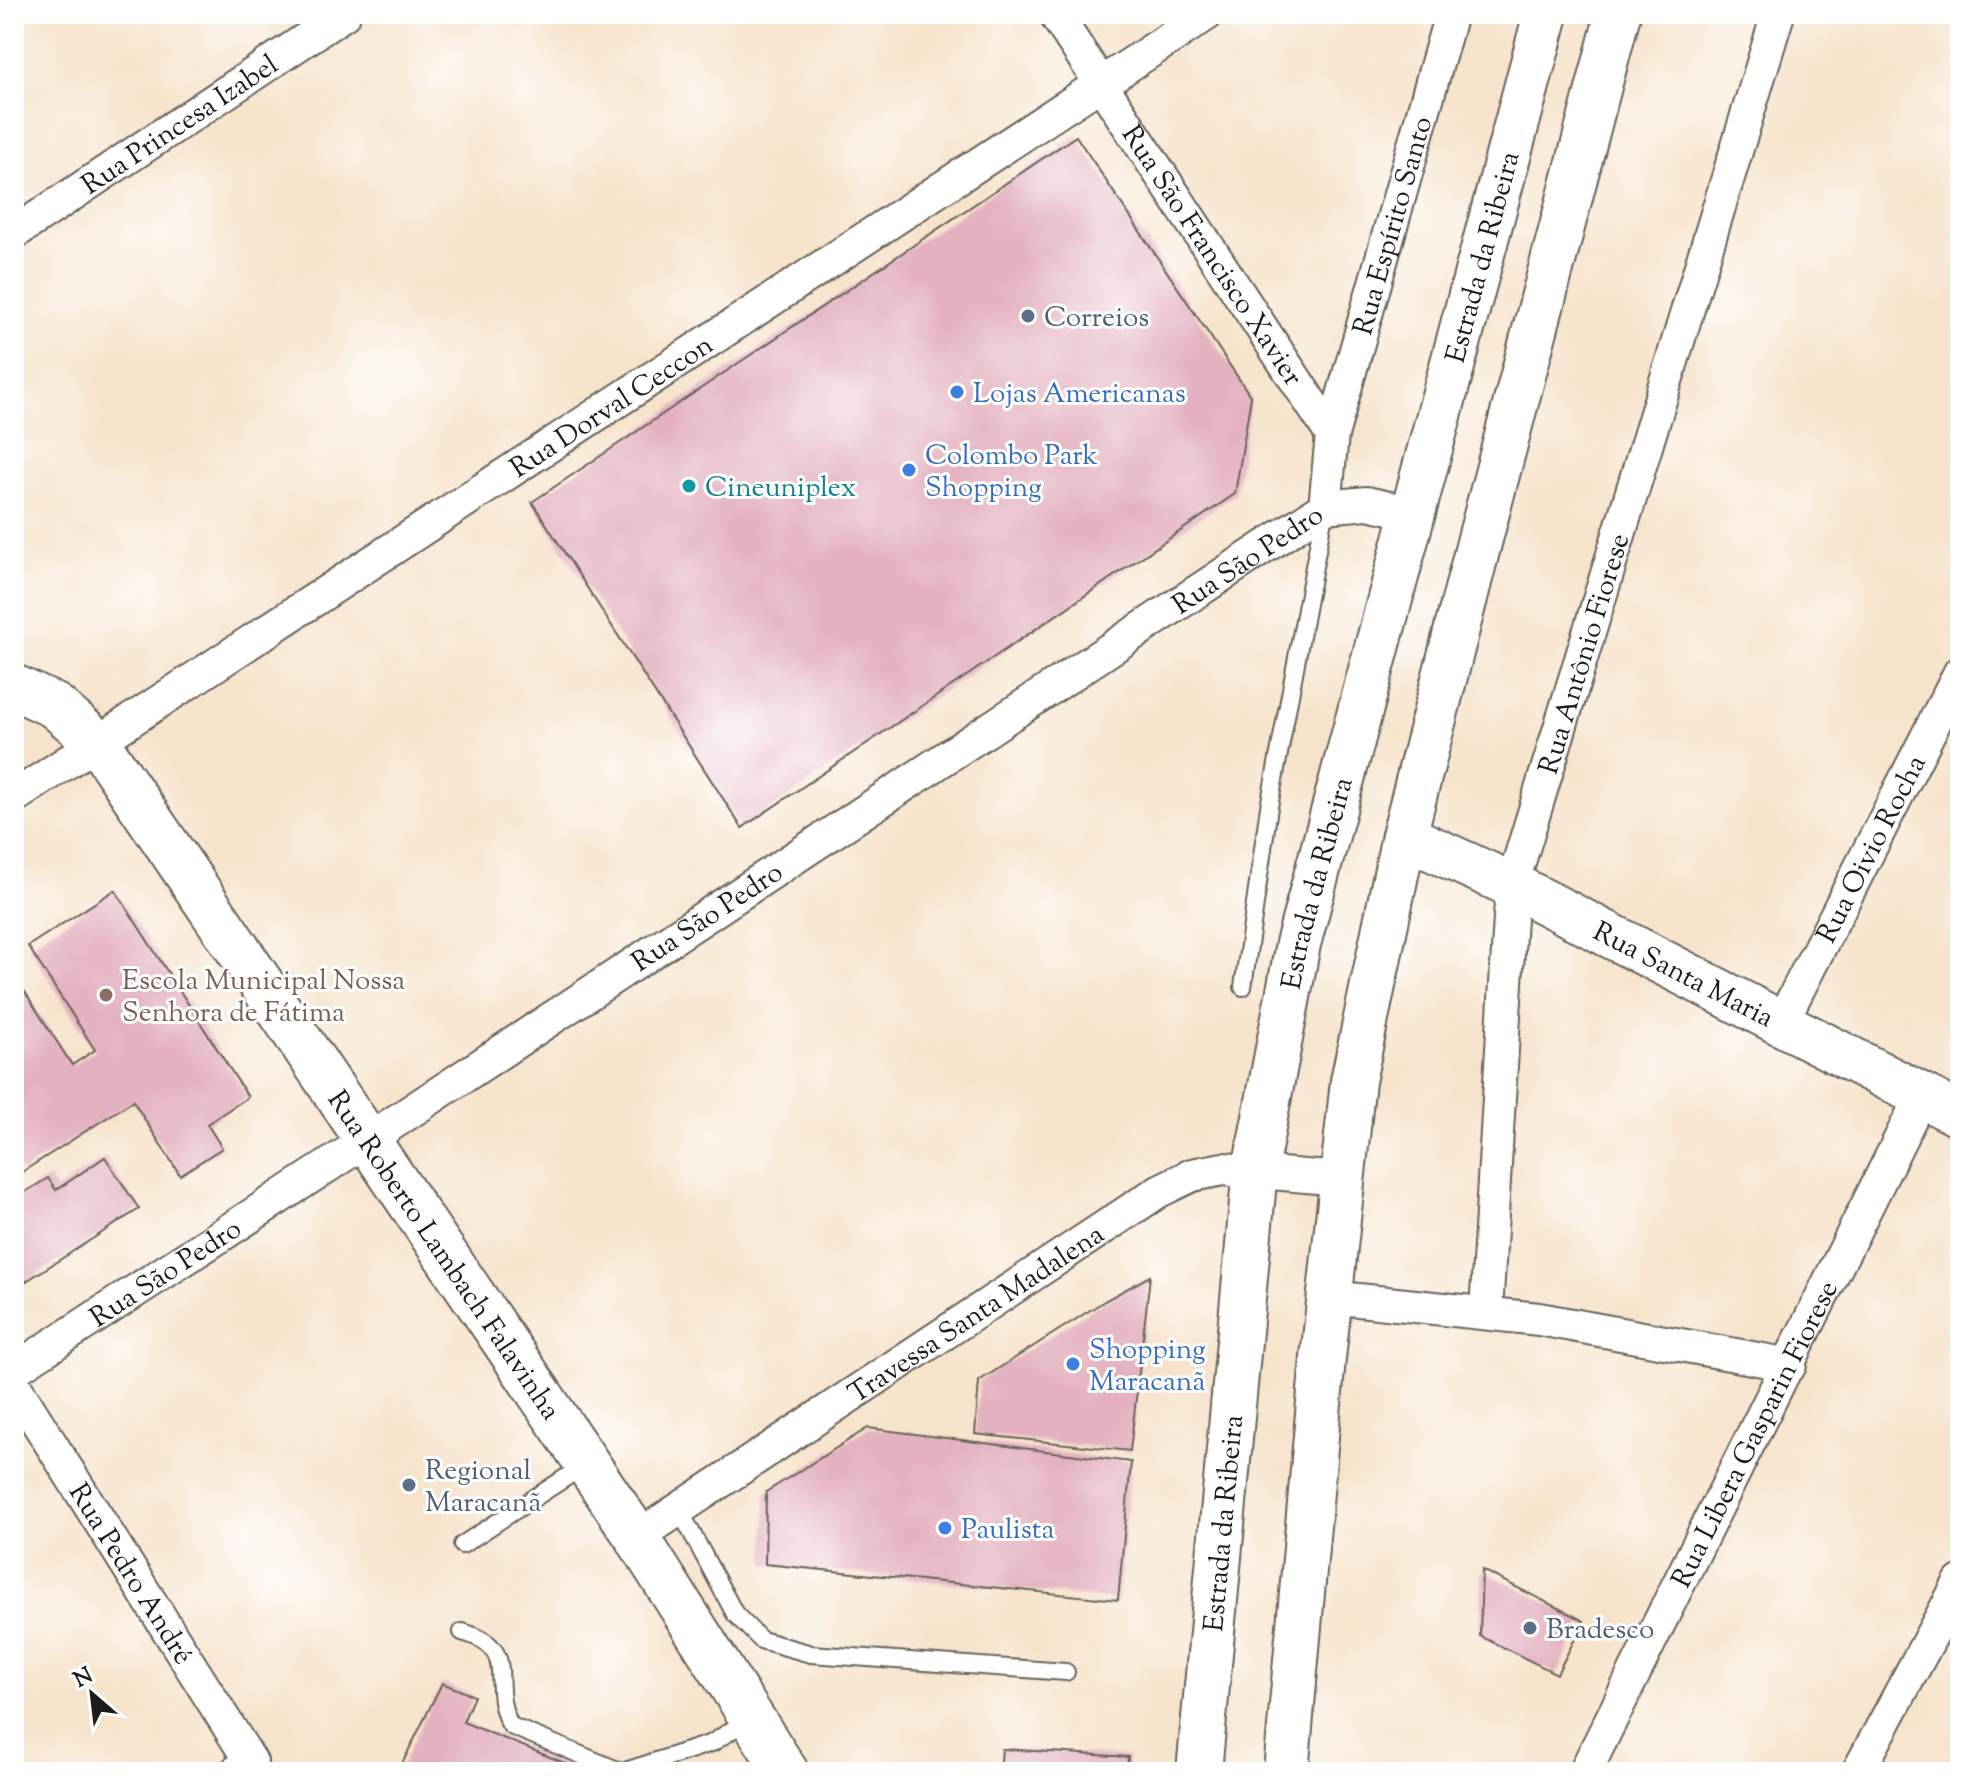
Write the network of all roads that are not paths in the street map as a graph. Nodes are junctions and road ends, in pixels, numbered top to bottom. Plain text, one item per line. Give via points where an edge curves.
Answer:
1 (344, 14) edge
2 (1055, 14) edge
3 (1207, 14) edge
4 (1451, 14) edge
5 (1546, 14) edge
6 (1618, 14) edge
7 (1778, 14) edge
8 (1101, 82) junction
9 (14, 233) edge
10 (1332, 435) junction
11 (1325, 507) junction
12 (1412, 513) junction
13 (1960, 672) edge
14 (14, 687) edge
15 (98, 743) junction
16 (14, 797) edge
17 (1404, 836) junction
18 (1512, 885) junction
19 (1243, 987) dead end
20 (1781, 1023) junction
21 (1922, 1095) junction
22 (1960, 1115) edge
23 (369, 1139) junction
24 (1255, 1170) junction
25 (1341, 1179) junction
26 (1330, 1297) junction
27 (1486, 1312) junction
28 (1790, 1365) junction
29 (14, 1370) edge
30 (14, 1385) edge
31 (588, 1463) junction
32 (679, 1509) junction
33 (637, 1537) junction
34 (462, 1545) dead end
35 (1960, 1582) edge
36 (462, 1632) dead end
37 (1066, 1672) dead end
38 (751, 1717) junction
39 (243, 1767) edge
40 (622, 1772) edge
41 (786, 1772) edge
42 (1199, 1772) edge
43 (1286, 1772) edge
44 (1585, 1772) edge
45 (1858, 1772) edge

1 - 9 street, Rua Princesa Izabel
2 - 8 street, Rua São Francisco Xavier
3 - 8 street, Rua Dorval Ceccon
4 - 10 street, Rua Espírito Santo
5 - 12 main road, Estrada da Ribeira
6 - 17 main road
7 - 18 street, Rua Antônio Fiorese
8 - 10 street, Rua São Francisco Xavier
8 - 15 street, Rua Dorval Ceccon
10 - 11 street
11 - 12 street, Rua São Pedro via 1367,503
11 - 19 lane via 1269,807
11 - 23 street, Rua São Pedro
12 - 24 main road, Estrada da Ribeira via 1298,944
13 - 20 street, Rua Oivio Rocha
14 - 15 main road, Rua Roberto Lambach Falavinha via 55,706
15 - 16 street, Rua Dorval Ceccon
15 - 23 main road, Rua Roberto Lambach Falavinha
17 - 18 main road, Rua Santa Maria
17 - 25 main road via 1353,1081
18 - 20 main road, Rua Santa Maria
18 - 27 street, Rua Antônio Fiorese
20 - 21 main road, Rua Santa Maria
21 - 22 main road, Rua Santa Maria
21 - 28 street, Rua Libera Gasparin Fiorese
23 - 29 street, Rua São Pedro
23 - 31 main road, Rua Roberto Lambach Falavinha
24 - 25 street, Travessa Santa Madalena
24 - 32 street, Travessa Santa Madalena via 1192,1175 1159,1191
24 - 42 main road, Estrada da Ribeira
25 - 26 main road
26 - 27 street
26 - 43 main road
27 - 28 street
28 - 44 street, Rua Libera Gasparin Fiorese
30 - 39 street, Rua Pedro André
31 - 33 main road, Rua Roberto Lambach Falavinha
31 - 34 lane
32 - 33 street, Travessa Santa Madalena
32 - 37 lane via 735,1614 761,1640 811,1654
33 - 38 main road, Rua Roberto Lambach Falavinha
35 - 45 street
36 - 40 lane via 484,1637 494,1649 503,1712 511,1726
38 - 40 lane via 712,1743
38 - 41 main road, Rua Roberto Lambach Falavinha

